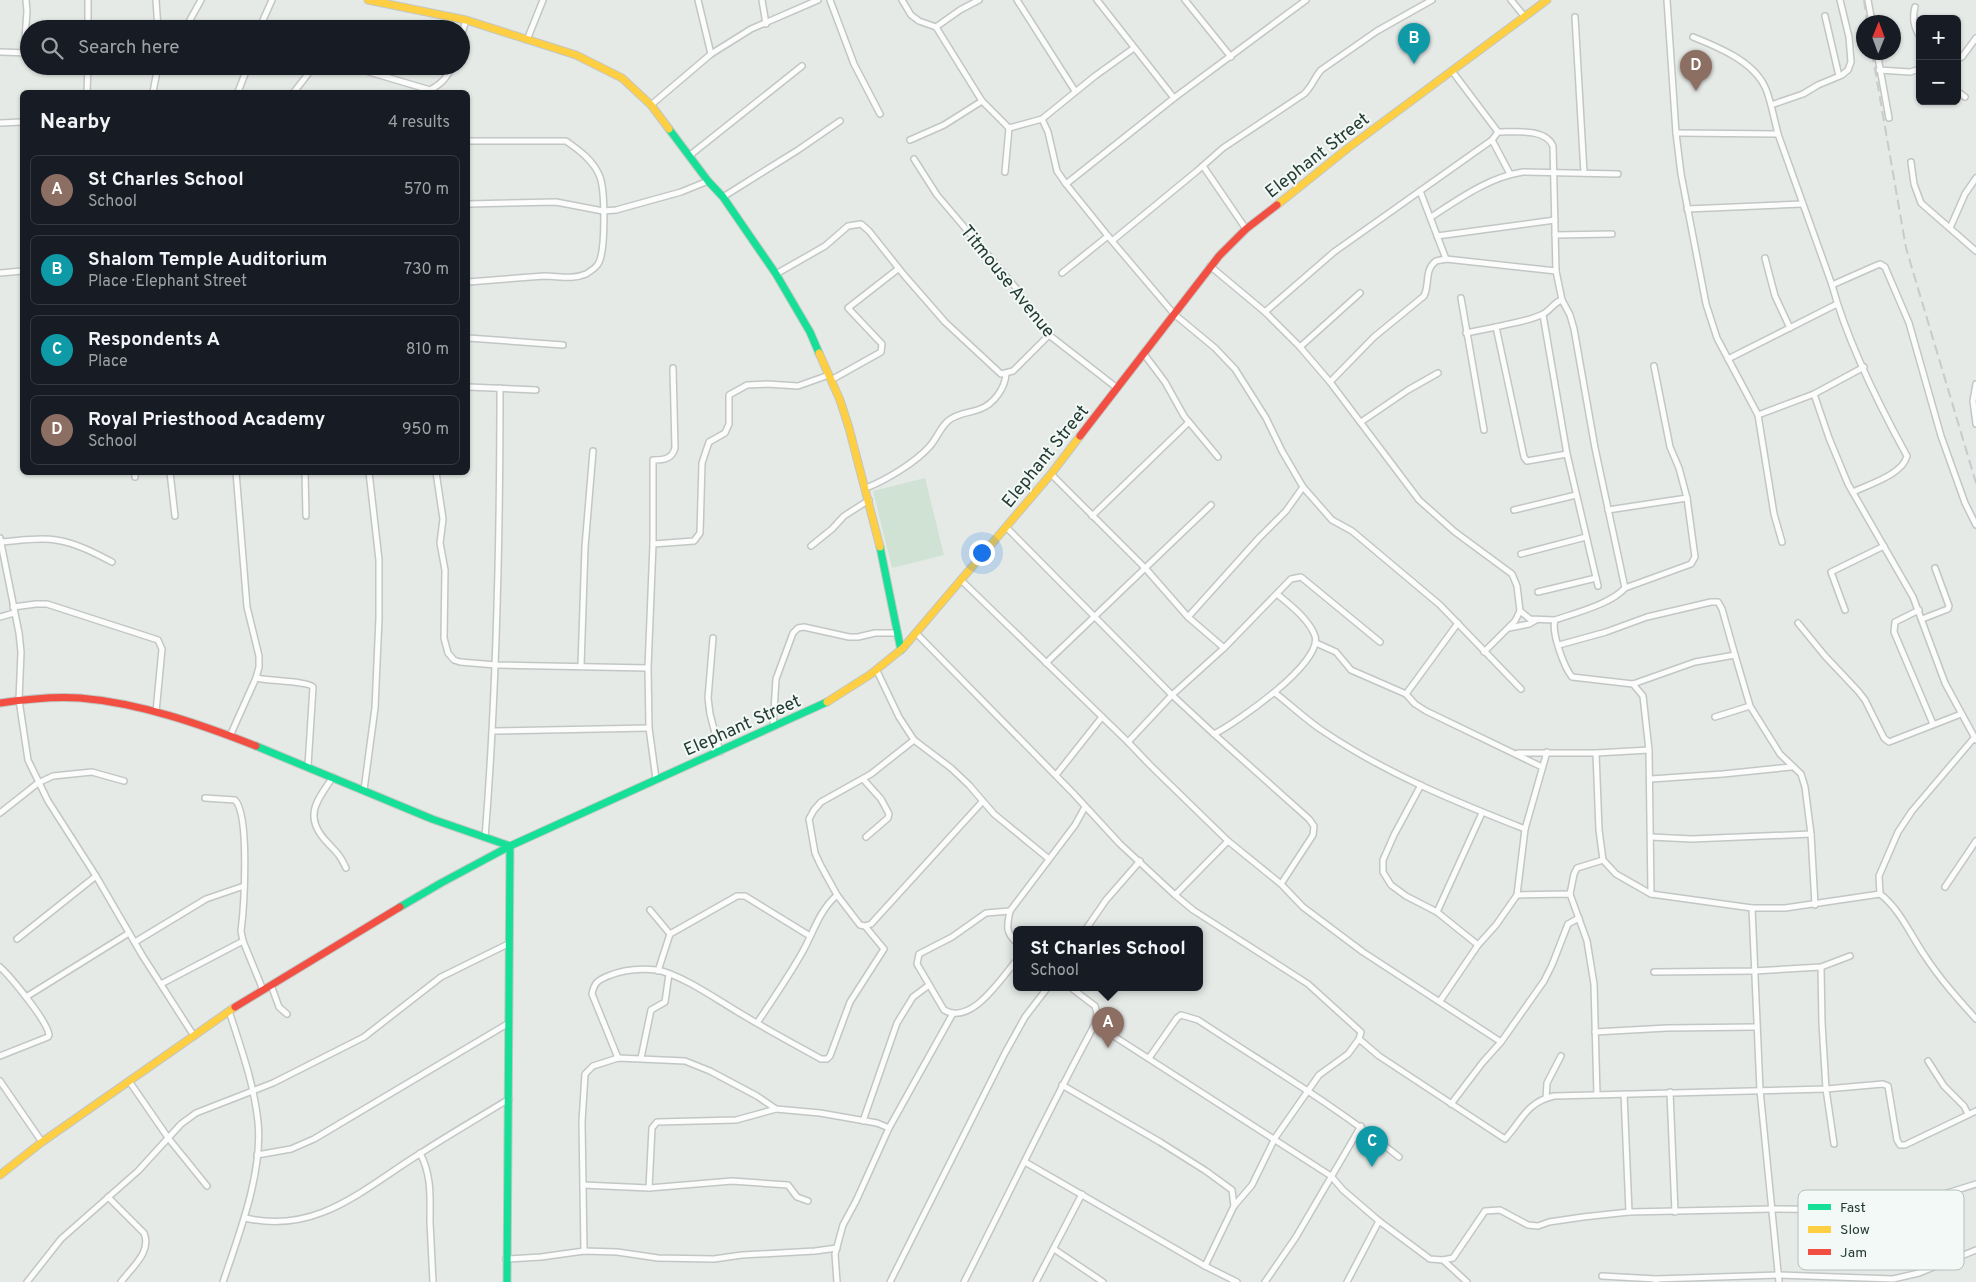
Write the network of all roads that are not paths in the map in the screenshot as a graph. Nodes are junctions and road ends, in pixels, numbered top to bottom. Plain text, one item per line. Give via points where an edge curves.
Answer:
1 (26, 0) edge
2 (88, 0) edge
3 (156, 0) edge
4 (201, 0) edge
5 (272, 0) edge
6 (368, 0) edge
7 (542, 0) edge
8 (698, 0) edge
9 (762, 0) edge
10 (818, 0) edge
11 (830, 0) edge
12 (902, 0) edge
13 (979, 0) edge
14 (1017, 0) edge
15 (1097, 0) edge
16 (1185, 0) edge
17 (1306, 0) edge
18 (1432, 0) edge
19 (1511, 0) edge
20 (1546, 0) edge
21 (1667, 0) edge
22 (1840, 0) edge
23 (1868, 0) edge
24 (1915, 7) dead end
25 (1871, 15) edge
26 (1524, 16) junction
27 (1825, 16) dead end
28 (1575, 17) dead end
29 (26, 20) edge
30 (88, 20) edge
31 (157, 20) edge
32 (190, 20) edge
33 (263, 20) edge
34 (466, 20) edge
35 (470, 21) edge
36 (766, 24) junction
37 (936, 27) junction
38 (1916, 30) edge
39 (1693, 36) dead end
40 (1976, 38) edge
41 (527, 40) junction
42 (1134, 48) junction
43 (0, 52) edge
44 (20, 53) edge
45 (711, 54) junction
46 (1231, 57) junction
47 (1961, 57) edge
48 (1878, 60) edge
49 (802, 66) dead end
50 (1880, 70) junction
51 (1916, 70) edge
52 (1452, 71) junction
53 (88, 75) edge
54 (156, 75) edge
55 (245, 75) edge
56 (307, 75) edge
57 (378, 75) edge
58 (448, 75) edge
59 (1839, 76) junction
60 (87, 90) edge
61 (153, 90) edge
62 (239, 90) edge
63 (296, 90) edge
64 (427, 90) edge
65 (432, 90) edge
66 (1075, 91) junction
67 (1961, 94) edge
68 (1965, 97) dead end
69 (1174, 98) junction
70 (982, 101) junction
71 (651, 105) junction
72 (1772, 105) junction
73 (880, 114) dead end
74 (1889, 118) dead end
75 (1042, 119) junction
76 (840, 121) dead end
77 (0, 122) edge
78 (20, 122) edge
79 (1009, 128) junction
80 (1498, 132) junction
81 (1676, 133) junction
82 (1778, 134) junction
83 (910, 140) dead end
84 (1492, 140) junction
85 (470, 141) edge
86 (690, 156) junction
87 (914, 159) dead end
88 (1911, 162) dead end
89 (1203, 166) junction
90 (1005, 172) dead end
91 (1554, 172) junction
92 (1584, 173) junction
93 (1510, 174) junction
94 (1618, 174) dead end
95 (1976, 178) edge
96 (708, 181) junction
97 (1066, 184) junction
98 (1420, 191) junction
99 (723, 197) junction
100 (470, 204) edge
101 (1802, 204) junction
102 (1688, 210) junction
103 (604, 211) junction
104 (1430, 217) junction
105 (1555, 220) junction
106 (1950, 228) junction
107 (1246, 229) junction
108 (1555, 234) junction
109 (1612, 234) dead end
110 (1108, 236) junction
111 (1437, 236) junction
112 (1112, 241) junction
113 (1976, 251) edge
114 (1765, 258) dead end
115 (1446, 259) junction
116 (1210, 266) junction
117 (898, 269) junction
118 (20, 271) edge
119 (1556, 271) junction
120 (0, 272) edge
121 (1062, 273) dead end
122 (776, 274) junction
123 (470, 282) edge
124 (1832, 285) junction
125 (1360, 293) dead end
126 (1461, 298) dead end
127 (1562, 300) junction
128 (1837, 304) junction
129 (1264, 312) junction
130 (1174, 314) junction
131 (1543, 315) junction
132 (1496, 327) junction
133 (1790, 328) junction
134 (1466, 333) junction
135 (1049, 335) junction
136 (470, 338) edge
137 (563, 345) dead end
138 (1300, 347) junction
139 (1144, 354) junction
140 (1728, 360) junction
141 (1654, 366) dead end
142 (1864, 367) junction
143 (673, 368) dead end
144 (1438, 373) dead end
145 (1006, 374) junction
146 (830, 378) junction
147 (1330, 382) junction
148 (1976, 384) edge
149 (470, 386) edge
150 (500, 388) junction
151 (1117, 388) junction
152 (536, 390) dead end
153 (1814, 394) junction
154 (1758, 415) junction
155 (1189, 422) junction
156 (1361, 422) junction
157 (1976, 424) edge
158 (1484, 430) dead end
159 (593, 451) dead end
160 (1567, 454) junction
161 (1218, 457) dead end
162 (1051, 474) junction
163 (170, 475) edge
164 (236, 475) edge
165 (305, 475) edge
166 (369, 475) edge
167 (436, 475) edge
168 (1303, 487) junction
169 (866, 488) junction
170 (1853, 492) junction
171 (1576, 494) junction
172 (1687, 498) junction
173 (869, 500) junction
174 (1211, 505) dead end
175 (1514, 510) dead end
176 (1608, 510) junction
177 (175, 516) dead end
178 (306, 516) dead end
179 (1092, 516) junction
180 (1976, 526) edge
181 (1006, 527) junction
182 (1586, 537) junction
183 (0, 540) edge
184 (1782, 542) dead end
185 (653, 544) junction
186 (811, 546) dead end
187 (1884, 546) junction
188 (1, 550) edge
189 (1521, 554) dead end
190 (112, 562) dead end
191 (1935, 568) dead end
192 (1146, 569) junction
193 (1596, 578) junction
194 (961, 580) junction
195 (1598, 586) dead end
196 (1624, 588) junction
197 (1538, 592) dead end
198 (1277, 594) junction
199 (13, 610) junction
200 (1845, 610) dead end
201 (1919, 610) junction
202 (1520, 611) junction
203 (1095, 615) junction
204 (0, 617) edge
205 (1188, 617) junction
206 (1922, 619) junction
207 (1536, 620) junction
208 (1555, 620) junction
209 (1458, 623) junction
210 (1798, 623) dead end
211 (1509, 628) junction
212 (916, 632) junction
213 (898, 633) junction
214 (713, 638) dead end
215 (1380, 642) dead end
216 (1316, 643) junction
217 (1559, 645) junction
218 (1224, 648) junction
219 (901, 650) junction
220 (1484, 652) junction
221 (1736, 655) junction
222 (1046, 663) junction
223 (496, 664) junction
224 (581, 666) junction
225 (648, 668) junction
226 (877, 671) junction
227 (256, 678) junction
228 (1633, 684) junction
229 (1521, 689) dead end
230 (1275, 693) junction
231 (1406, 694) junction
232 (1172, 695) junction
233 (19, 700) junction
234 (0, 703) edge
235 (1750, 706) junction
236 (156, 712) junction
237 (1961, 714) junction
238 (1715, 716) dead end
239 (1102, 717) junction
240 (1933, 724) junction
241 (773, 727) junction
242 (649, 728) junction
243 (494, 730) junction
244 (1214, 734) junction
245 (230, 736) junction
246 (1975, 739) edge
247 (914, 740) junction
248 (1128, 742) junction
249 (1649, 750) junction
250 (720, 752) junction
251 (1547, 752) junction
252 (1517, 753) junction
253 (1596, 753) junction
254 (308, 766) junction
255 (1542, 767) junction
256 (1791, 767) junction
257 (1056, 775) junction
258 (333, 777) junction
259 (656, 779) junction
260 (863, 779) junction
261 (1651, 779) junction
262 (124, 781) dead end
263 (38, 783) junction
264 (1422, 785) junction
265 (364, 790) junction
266 (204, 798) dead end
267 (982, 802) junction
268 (1085, 807) junction
269 (0, 813) edge
270 (1482, 813) junction
271 (1525, 830) junction
272 (1811, 834) junction
273 (866, 837) dead end
274 (1651, 837) junction
275 (485, 838) junction
276 (1976, 841) edge
277 (1228, 842) junction
278 (510, 846) junction
279 (1049, 859) junction
280 (1602, 860) junction
281 (1140, 861) junction
282 (346, 868) dead end
283 (96, 876) junction
284 (1280, 884) junction
285 (244, 886) junction
286 (1945, 887) dead end
287 (1570, 894) junction
288 (1651, 894) junction
289 (1880, 894) junction
290 (837, 895) junction
291 (1175, 895) junction
292 (1517, 895) junction
293 (1815, 905) junction
294 (1752, 908) junction
295 (650, 910) dead end
296 (1010, 911) junction
297 (1437, 912) junction
298 (1579, 918) junction
299 (866, 926) junction
300 (1088, 926) edge
301 (130, 933) junction
302 (670, 934) junction
303 (810, 936) junction
304 (17, 938) dead end
305 (1013, 940) edge
306 (243, 941) junction
307 (134, 942) junction
308 (508, 944) junction
309 (1478, 946) junction
310 (1850, 956) dead end
311 (1013, 965) edge
312 (0, 967) edge
313 (1821, 968) junction
314 (658, 970) junction
315 (1754, 971) junction
316 (1654, 972) dead end
317 (669, 974) junction
318 (160, 984) junction
319 (271, 985) junction
320 (929, 985) junction
321 (264, 990) junction
322 (1045, 991) edge
323 (1075, 991) edge
324 (26, 997) junction
325 (1440, 1001) junction
326 (229, 1011) junction
327 (288, 1014) dead end
328 (952, 1015) junction
329 (1976, 1019) edge
330 (509, 1023) junction
331 (758, 1023) junction
332 (1095, 1024) junction
333 (1756, 1027) junction
334 (1594, 1032) junction
335 (194, 1036) junction
336 (1359, 1039) junction
337 (1501, 1042) junction
338 (0, 1056) edge
339 (1561, 1056) dead end
340 (618, 1058) junction
341 (641, 1058) junction
342 (1149, 1058) junction
343 (1928, 1061) dead end
344 (0, 1081) edge
345 (129, 1081) junction
346 (1062, 1085) junction
347 (1826, 1089) junction
348 (253, 1090) junction
349 (1308, 1090) junction
350 (1760, 1090) junction
351 (1670, 1092) junction
352 (1624, 1094) junction
353 (1597, 1095) junction
354 (1546, 1098) junction
355 (509, 1100) junction
356 (1451, 1104) junction
357 (776, 1109) junction
358 (1976, 1111) edge
359 (1968, 1114) junction
360 (863, 1121) junction
361 (1361, 1126) junction
362 (889, 1128) junction
363 (1275, 1138) junction
364 (169, 1139) junction
365 (42, 1142) junction
366 (1834, 1144) dead end
367 (420, 1153) junction
368 (257, 1155) junction
369 (1399, 1157) dead end
370 (1025, 1162) junction
371 (0, 1175) edge
372 (1331, 1176) junction
373 (1976, 1184) edge
374 (584, 1185) junction
375 (207, 1186) dead end
376 (649, 1188) junction
377 (1957, 1190) edge
378 (1082, 1194) junction
379 (108, 1197) junction
380 (808, 1201) dead end
381 (1234, 1206) junction
382 (1772, 1209) junction
383 (1798, 1209) edge
384 (1629, 1212) junction
385 (1675, 1212) junction
386 (245, 1218) junction
387 (1379, 1221) junction
388 (837, 1248) junction
389 (1054, 1249) junction
390 (584, 1251) junction
391 (1976, 1251) edge
392 (1964, 1256) edge
393 (506, 1259) junction
394 (1443, 1260) junction
395 (1205, 1266) junction
396 (1927, 1270) edge
397 (1779, 1275) junction
398 (1602, 1276) dead end
399 (1656, 1281) edge
400 (27, 1282) edge
401 (122, 1282) edge
402 (223, 1282) edge
403 (433, 1282) edge
404 (507, 1282) edge
405 (836, 1282) edge
406 (890, 1282) edge
407 (964, 1282) edge
408 (1036, 1282) edge
409 (1103, 1282) edge
410 (1237, 1282) edge
411 (1265, 1282) edge
412 (1347, 1282) edge
413 (1467, 1282) edge
414 (1779, 1282) edge

1 - 29 street
2 - 30 street
3 - 31 street
4 - 32 street
5 - 33 street
6 - 34 main road
7 - 41 street
8 - 45 street
9 - 36 street
10 - 36 street
11 - 73 street via 854,64
12 - 37 street via 918,22
13 - 37 street
14 - 66 street
15 - 42 street
16 - 46 street
17 - 46 street
18 - 89 street via 1333,61 1321,70 1304,94 1222,148
19 - 26 street
20 - 26 main road, Elephant Street
21 - 81 street
22 - 59 street via 1851,62 1848,70
23 - 25 street
24 - 38 street
26 - 52 main road, Elephant Street
27 - 59 street
28 - 92 street
35 - 41 main road
36 - 45 street via 751,29
37 - 70 street
39 - 72 street via 1750,69 1764,86
40 - 47 street
41 - 71 main road via 576,55 609,70
42 - 66 street
42 - 69 street
43 - 44 street
45 - 71 street
46 - 69 street
48 - 50 street
49 - 86 street
50 - 51 street
50 - 74 street
52 - 80 street
52 - 107 main road, Elephant Street
53 - 60 street
54 - 61 street
55 - 62 street
56 - 63 street
57 - 64 street
58 - 65 street
59 - 72 street
66 - 75 street
67 - 68 street
69 - 97 street
70 - 79 street
70 - 83 street via 944,125
71 - 86 main road
72 - 82 street
75 - 79 street
75 - 97 street via 1057,171
76 - 99 street
77 - 78 street
79 - 90 street
80 - 84 street
80 - 91 street via 1532,133 1550,140
81 - 82 street
81 - 102 street
82 - 101 street
84 - 93 street
84 - 98 street
85 - 103 street via 566,141 578,149 600,177
86 - 96 main road
87 - 135 street, Titmouse Avenue via 936,195 1016,288
88 - 106 street via 1921,203
89 - 107 street
89 - 112 street
91 - 92 street
91 - 93 street
91 - 105 street
92 - 94 street
93 - 104 street via 1481,186
95 - 106 street
96 - 99 main road
96 - 103 street via 649,201
97 - 110 street
98 - 104 street
98 - 129 street via 1334,252
99 - 122 main road
100 - 103 street via 556,202
101 - 102 street
101 - 124 street
102 - 140 street via 1706,304
103 - 123 street via 601,254 598,264 588,273 575,278 546,276
104 - 111 street
105 - 108 street
105 - 111 street
106 - 113 street
107 - 116 main road, Elephant Street
108 - 109 street
108 - 119 street
110 - 112 street
110 - 121 street
111 - 115 street
112 - 130 street
114 - 133 street via 1775,296
115 - 119 street
115 - 147 street via 1431,264 1424,296 1374,337
116 - 129 street
116 - 130 main road, Elephant Street
117 - 122 street via 860,224 848,226 825,246
117 - 145 street via 945,322 1001,374
117 - 146 street via 848,308 882,344 881,352
118 - 120 street
119 - 127 street
122 - 146 main road via 810,332
124 - 128 street
124 - 180 street via 1880,264 1885,267 1909,323 1941,436
125 - 138 street
126 - 134 street
127 - 131 street
127 - 176 street via 1574,329
128 - 133 street
128 - 142 street
129 - 138 street
130 - 139 main road, Elephant Street
130 - 168 street via 1216,348 1235,370 1266,418
131 - 132 street
131 - 160 street
132 - 134 street
132 - 160 street via 1524,457 1533,461
133 - 140 street
134 - 158 street
135 - 145 street via 1013,372
135 - 151 street, Titmouse Avenue
136 - 137 street
138 - 147 street
139 - 151 main road, Elephant Street
139 - 155 street
140 - 154 street
141 - 172 street via 1670,446
142 - 153 street
142 - 170 street via 1907,456 1906,463 1898,470
143 - 185 street via 676,448 666,460 653,460
144 - 156 street
145 - 169 street via 1004,388 982,409 948,420 923,453
146 - 169 main road via 849,428
146 - 185 street via 798,386 746,385 729,395 729,424 725,433 710,442 702,463 700,533 694,541
147 - 156 street
148 - 157 street
149 - 150 street
150 - 152 street
150 - 223 street
151 - 162 main road, Elephant Street
153 - 154 street
153 - 170 street
154 - 184 street via 1774,514
155 - 161 street
155 - 179 street
156 - 202 street via 1419,500 1455,532 1512,574
159 - 224 street via 586,524
160 - 171 street
162 - 179 street
162 - 181 main road, Elephant Street
163 - 177 street
164 - 227 street via 247,607 259,656
165 - 178 street
166 - 265 street via 379,560 379,603 375,708
167 - 223 street via 443,519 440,543 445,570 445,645 454,660
168 - 205 street via 1286,511
168 - 209 street via 1332,520 1352,531
169 - 173 main road
170 - 187 street
171 - 175 street
171 - 182 street
172 - 176 street
172 - 196 street via 1694,562
173 - 186 street via 844,516
173 - 213 main road
174 - 192 street
176 - 196 street
179 - 192 street
181 - 194 main road, Elephant Street
181 - 203 street
182 - 189 street
182 - 193 street
183 - 188 street
183 - 190 street via 57,540
185 - 225 street
187 - 200 street via 1831,572
187 - 201 street
188 - 199 street
191 - 206 street via 1948,609
192 - 203 street
192 - 205 street
193 - 195 street
193 - 197 street
194 - 212 main road, Elephant Street
194 - 222 street
196 - 208 street via 1619,595
198 - 215 street via 1291,579 1302,577
198 - 216 street via 1302,616
198 - 218 street
199 - 204 street
199 - 233 street via 21,652
199 - 236 street via 47,604 158,640 162,650
201 - 206 street
201 - 240 street via 1895,622 1894,632
202 - 207 street via 1527,618
202 - 211 street
203 - 222 street
203 - 232 street
205 - 218 street
206 - 237 street via 1945,683
207 - 208 street
207 - 211 street
208 - 217 street via 1553,625
209 - 220 street
209 - 231 street
210 - 240 street via 1865,700 1888,742
211 - 220 street
212 - 219 main road, Elephant Street
212 - 257 street
213 - 219 main road
213 - 241 street via 849,637 798,628 793,633 776,679
214 - 250 street via 708,698
216 - 230 street via 1299,668
216 - 231 street via 1336,652 1351,670
217 - 221 street via 1647,617 1718,602
217 - 228 street via 1572,677
218 - 232 street
219 - 226 main road, Elephant Street
220 - 229 street
221 - 228 street via 1695,662
221 - 235 street
222 - 239 street
223 - 224 street
223 - 243 street
224 - 225 street
225 - 242 street
226 - 241 main road, Elephant Street via 825,703
226 - 247 street
227 - 245 street
227 - 254 street via 306,683 313,687
228 - 249 street via 1643,696
230 - 244 street
230 - 264 street via 1321,730 1370,760
231 - 252 street via 1426,711
232 - 244 street
232 - 248 street
233 - 234 main road
233 - 236 main road via 74,698 108,701
233 - 263 street via 28,760
235 - 238 street
235 - 256 street
236 - 245 main road
237 - 240 street
237 - 246 street
239 - 248 street
239 - 257 street
241 - 250 main road, Elephant Street
242 - 243 street
242 - 259 street
243 - 275 street
244 - 284 street via 1314,826 1312,835
245 - 254 main road
246 - 289 street via 1912,811 1898,832 1879,876
247 - 260 street
247 - 267 street via 951,768
248 - 277 street
249 - 253 street
249 - 261 street
250 - 259 main road, Elephant Street
251 - 252 street
251 - 253 street
251 - 255 street
252 - 255 street
253 - 280 street
254 - 258 main road
255 - 271 street
256 - 261 street
256 - 272 street via 1801,774 1805,787
257 - 268 street
258 - 265 main road
258 - 282 street via 316,802 313,816 317,829 340,854
259 - 278 main road, Elephant Street
260 - 273 street via 881,799 889,814
260 - 290 street via 821,802 809,819 815,853
261 - 274 street
262 - 263 street via 92,772 53,776
263 - 269 street
263 - 283 street
264 - 270 street
264 - 297 street via 1394,835 1383,860 1383,872 1391,885
265 - 275 main road
266 - 285 street via 231,799 238,804 242,824
267 - 279 street
267 - 299 street
268 - 279 street
268 - 281 street
270 - 271 street
270 - 297 street
271 - 292 street
272 - 274 street via 1692,839
272 - 293 street
274 - 288 street
275 - 278 main road
276 - 286 street
277 - 284 street
277 - 291 street
278 - 308 main road
278 - 319 main road, Elephant Street
279 - 296 street
280 - 287 street via 1575,870
280 - 288 street via 1616,874
281 - 291 street
281 - 300 street
283 - 301 street
283 - 304 street
284 - 325 street via 1303,907 1363,952
285 - 306 street
285 - 307 street via 206,899
287 - 292 street
287 - 298 street
288 - 294 street
289 - 293 street
289 - 329 street via 1895,910 1925,957
290 - 299 street via 860,925
290 - 303 street via 824,908
291 - 336 street via 1308,984 1361,1032
292 - 309 street
293 - 294 street
294 - 315 street
295 - 302 street
296 - 305 street via 1007,927
296 - 320 street via 986,913 952,937 919,954 917,964
297 - 309 street
298 - 334 street via 1587,941 1594,984
298 - 337 street via 1568,924 1544,981
299 - 331 street via 884,949 850,1002 827,1059 821,1060
301 - 307 street
301 - 324 street
302 - 303 street via 730,899 745,896
302 - 314 street
303 - 331 street
306 - 318 street
306 - 321 street
307 - 318 street
308 - 330 main road
308 - 348 street via 441,977 364,1037
309 - 325 street
310 - 313 street
311 - 328 street via 982,1001 968,1011
312 - 324 street
313 - 315 street
313 - 347 street
314 - 317 street
314 - 340 street via 621,970 597,981 594,987 592,994
315 - 316 street
315 - 333 street
317 - 331 street
317 - 341 street via 665,1002 651,1010
318 - 335 street
319 - 321 main road, Elephant Street
319 - 327 street via 279,1007
320 - 328 street via 944,1010
320 - 360 street via 913,997 897,1023
321 - 326 main road, Elephant Street
322 - 406 street via 1004,1053
323 - 332 street via 1095,1006
324 - 338 street via 49,1035
325 - 337 street
326 - 335 main road, Elephant Street
326 - 348 street
328 - 362 street
330 - 355 main road
330 - 368 street via 314,1139 291,1149
332 - 342 street
332 - 346 street
333 - 334 street
333 - 350 street
334 - 353 street
335 - 345 main road, Elephant Street
336 - 349 street via 1348,1054 1320,1075
336 - 356 street
337 - 356 street
339 - 354 street via 1547,1083
340 - 341 street
340 - 374 street via 593,1066 585,1074 582,1122
341 - 357 street via 685,1061 758,1096
342 - 349 street via 1177,1018 1187,1016
342 - 363 street
343 - 359 street
344 - 365 street
345 - 364 street
345 - 365 main road, Elephant Street
346 - 370 street
346 - 381 street via 1206,1171 1232,1190
347 - 350 street
347 - 359 street via 1888,1086 1897,1140 1905,1145
347 - 366 street
348 - 364 street via 196,1113
348 - 368 street via 258,1124
349 - 361 street
349 - 363 street
350 - 351 street
350 - 382 street
351 - 352 street
351 - 385 street
352 - 353 street
352 - 384 street
353 - 354 street
354 - 356 street via 1528,1108 1505,1139
355 - 367 street
355 - 393 main road
357 - 360 street
357 - 376 street via 736,1120 657,1122 652,1128
358 - 359 street
360 - 362 street
361 - 369 street
361 - 372 street
362 - 388 street via 843,1225
363 - 372 street
363 - 381 street via 1252,1185
364 - 375 street
364 - 379 street
365 - 371 main road, Elephant Street
367 - 386 street via 327,1211 293,1222
367 - 403 street via 426,1165 431,1192
368 - 386 street
370 - 378 street
370 - 407 street
372 - 387 street
372 - 411 street via 1296,1237
373 - 377 street
374 - 376 street
374 - 390 street
376 - 380 street via 732,1181 767,1183 790,1186 797,1197
378 - 389 street
378 - 395 street
379 - 400 street via 61,1239
379 - 401 street via 146,1238 145,1252
381 - 395 street
382 - 383 street
382 - 385 street
382 - 397 street
384 - 385 street
384 - 394 street via 1538,1226 1528,1225 1500,1210 1485,1212 1453,1258
386 - 402 street
387 - 394 street via 1430,1259
387 - 412 street
388 - 390 street via 714,1259
388 - 405 street
389 - 408 street
389 - 409 street
390 - 393 street
391 - 392 street
393 - 404 main road
394 - 413 street
395 - 410 street
396 - 397 street via 1894,1279
397 - 399 street
397 - 414 street
398 - 399 street

